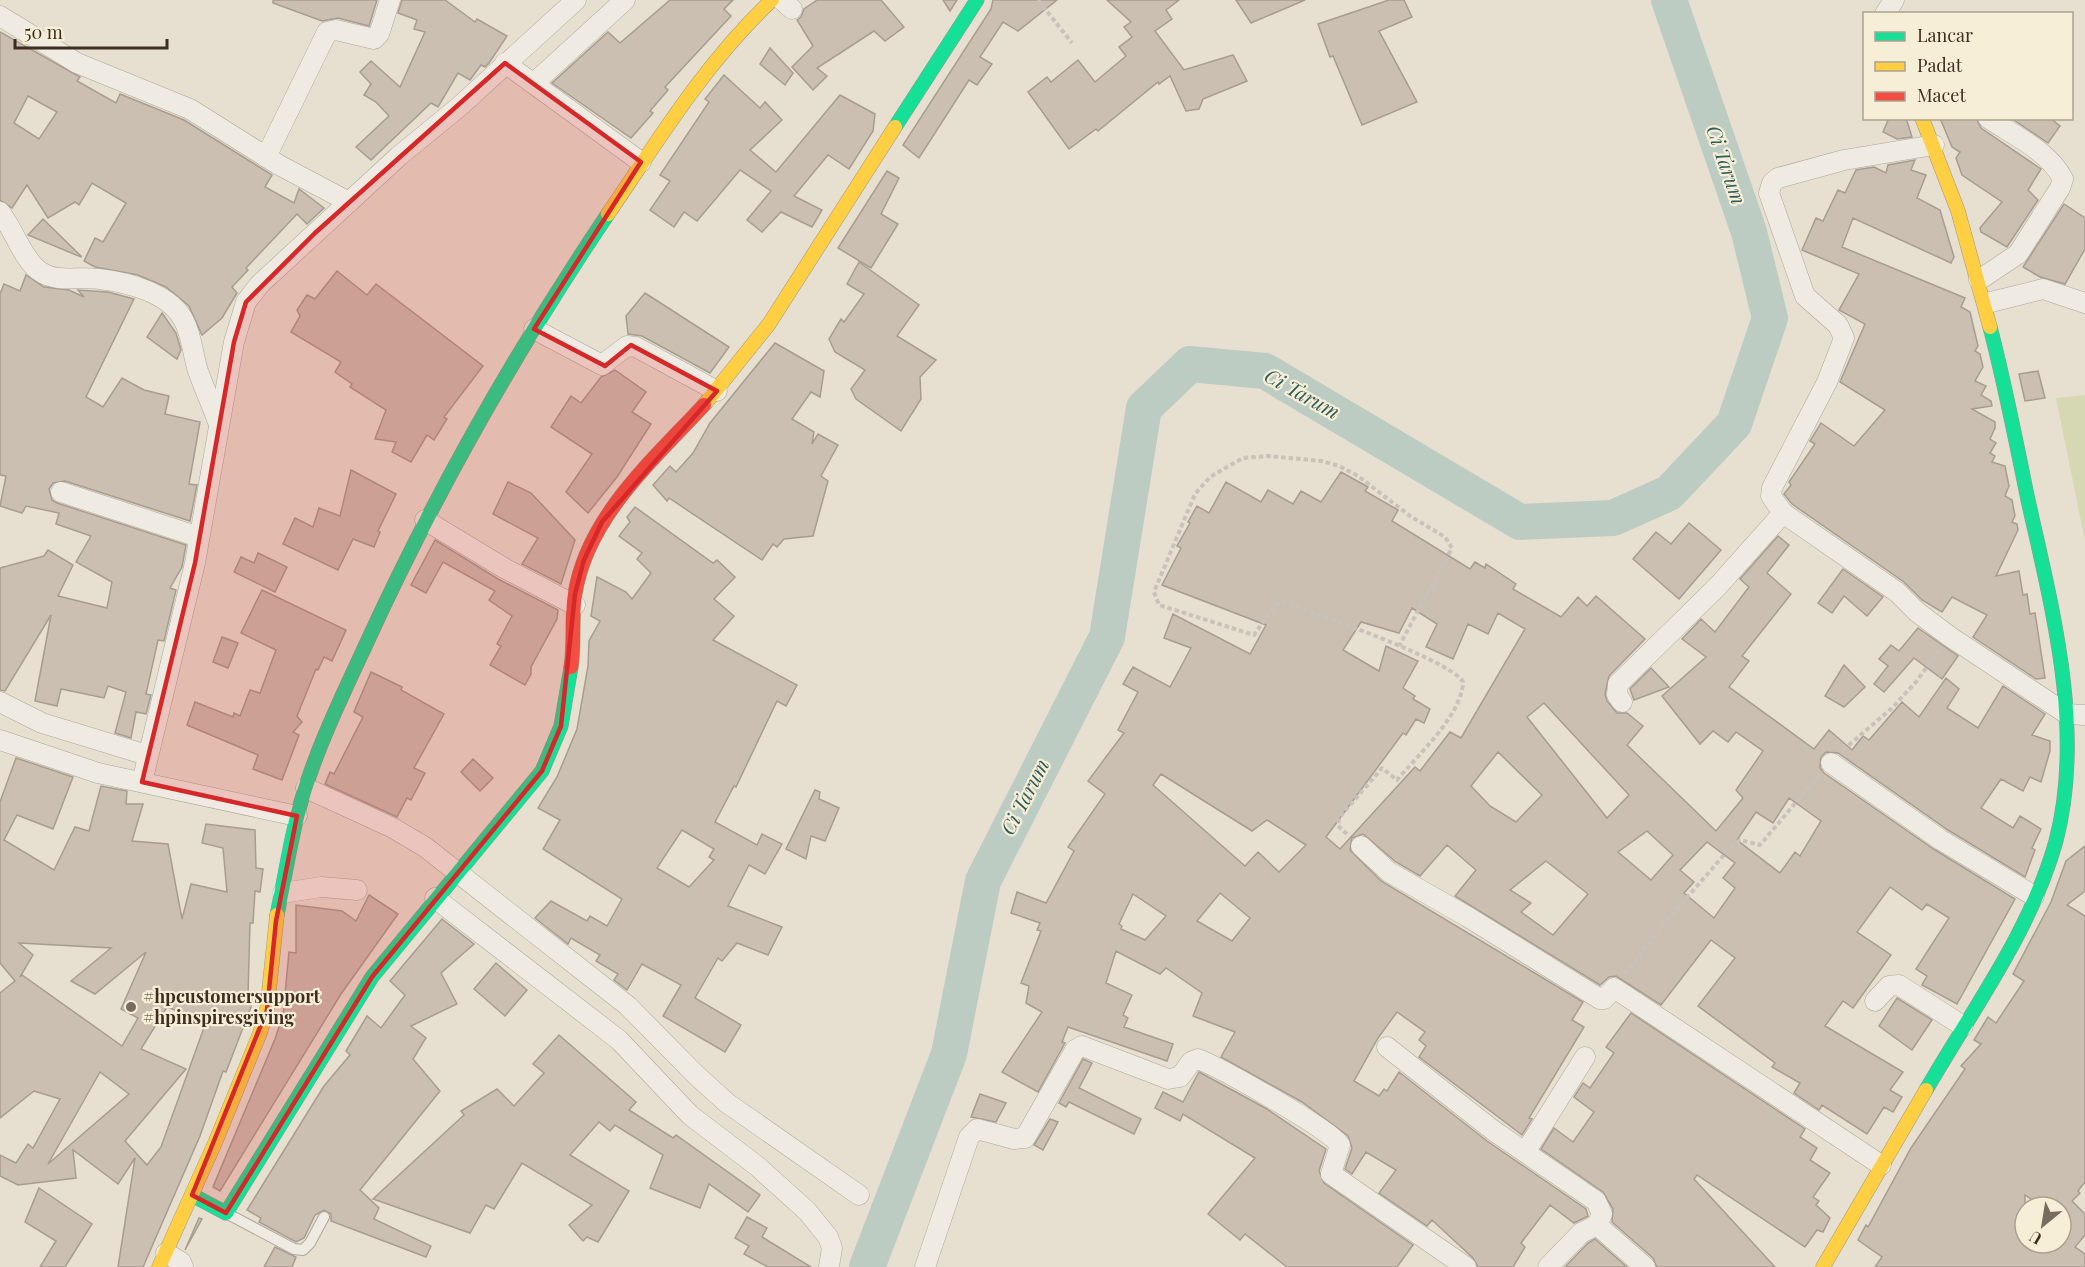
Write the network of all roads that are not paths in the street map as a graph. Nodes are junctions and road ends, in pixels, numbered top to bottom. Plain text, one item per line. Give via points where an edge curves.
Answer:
1 (3, 0) edge
2 (390, 0) edge
3 (576, 0) edge
4 (625, 0) edge
5 (772, 0) edge
6 (977, 0) edge
7 (0, 5) edge
8 (0, 16) edge
9 (508, 65) junction
10 (531, 81) junction
11 (1923, 120) edge
12 (1991, 120) edge
13 (1934, 145) junction
14 (266, 157) junction
15 (641, 162) junction
16 (349, 202) junction
17 (0, 212) edge
18 (1979, 280) junction
19 (1987, 303) junction
20 (2085, 303) edge
21 (534, 329) junction
22 (717, 391) junction
23 (219, 425) junction
24 (61, 492) dead end
25 (1783, 513) junction
26 (425, 520) junction
27 (199, 537) junction
28 (575, 605) junction
29 (1622, 702) dead end
30 (1, 705) edge
31 (2076, 715) edge
32 (0, 740) edge
33 (1831, 763) road end
34 (145, 772) junction
35 (305, 792) junction
36 (298, 814) junction
37 (1361, 846) road end
38 (454, 875) junction
39 (357, 890) dead end
40 (283, 893) junction
41 (2034, 896) junction
42 (437, 897) junction
43 (1875, 1001) dead end
44 (1963, 1026) junction
45 (1387, 1047) dead end
46 (1585, 1057) dead end
47 (694, 1078) junction
48 (675, 1097) junction
49 (1526, 1151) junction
50 (1881, 1164) junction
51 (192, 1195) junction
52 (858, 1195) dead end
53 (226, 1213) junction
54 (324, 1217) dead end
55 (1597, 1225) junction
56 (163, 1260) edge
57 (183, 1267) edge
58 (829, 1267) edge
59 (925, 1267) edge
60 (1466, 1267) edge
61 (1548, 1267) edge
62 (1646, 1267) edge
63 (1823, 1267) edge

1 - 7 street
2 - 14 street via 374,39 336,30 327,32
3 - 9 street
4 - 10 street
5 - 15 street via 739,31
6 - 22 street via 769,324
8 - 14 street via 77,63 190,109
9 - 10 street
9 - 16 street
10 - 15 street
11 - 13 street
12 - 18 street via 2036,150 2063,178 2018,254
13 - 18 street
13 - 25 street via 1844,160 1778,178 1770,188 1768,193 1805,296 1838,325 1844,338 1827,382 1772,488 1774,503
14 - 16 street
15 - 21 street
16 - 23 street via 260,284 246,302 234,342
17 - 23 street via 43,274 130,283 158,296 178,313 185,323
18 - 19 street
19 - 20 street via 2043,289
19 - 31 street
21 - 22 street via 602,365 627,346 636,347
21 - 26 street
22 - 28 street via 648,465 602,522 584,560
23 - 27 street
24 - 27 street
25 - 29 street via 1718,586 1618,684 1617,695
25 - 31 street via 1898,592 1950,636
26 - 28 street
26 - 35 street via 346,687
27 - 34 street
28 - 38 street via 572,663 561,726 542,771
30 - 34 street
31 - 41 street via 2056,839
32 - 34 street via 98,773
33 - 41 street via 1941,840
34 - 36 street via 167,788
35 - 36 street
35 - 38 street via 393,828 425,847
36 - 40 street
37 - 50 street via 1389,872 1600,999 1614,988
38 - 42 street
38 - 47 street via 628,1006
39 - 40 street via 321,887
40 - 51 street via 276,921 267,1010
41 - 44 street
42 - 48 street via 619,1040
42 - 53 street via 372,977
43 - 44 street via 1889,986 1899,985
44 - 50 street
45 - 49 street via 1421,1071 1443,1094
46 - 49 street
47 - 48 street
47 - 52 street
48 - 58 street via 807,1211 832,1248
49 - 55 street via 1596,1201 1602,1214
50 - 63 street
51 - 53 street
51 - 56 street
53 - 54 lane via 303,1250
55 - 61 street via 1581,1233
55 - 62 street
56 - 57 street via 181,1262
59 - 60 street via 969,1137 977,1130 1024,1138 1075,1050 1082,1046 1172,1080 1198,1059 1290,1109 1337,1141 1340,1149 1331,1171 1333,1176

